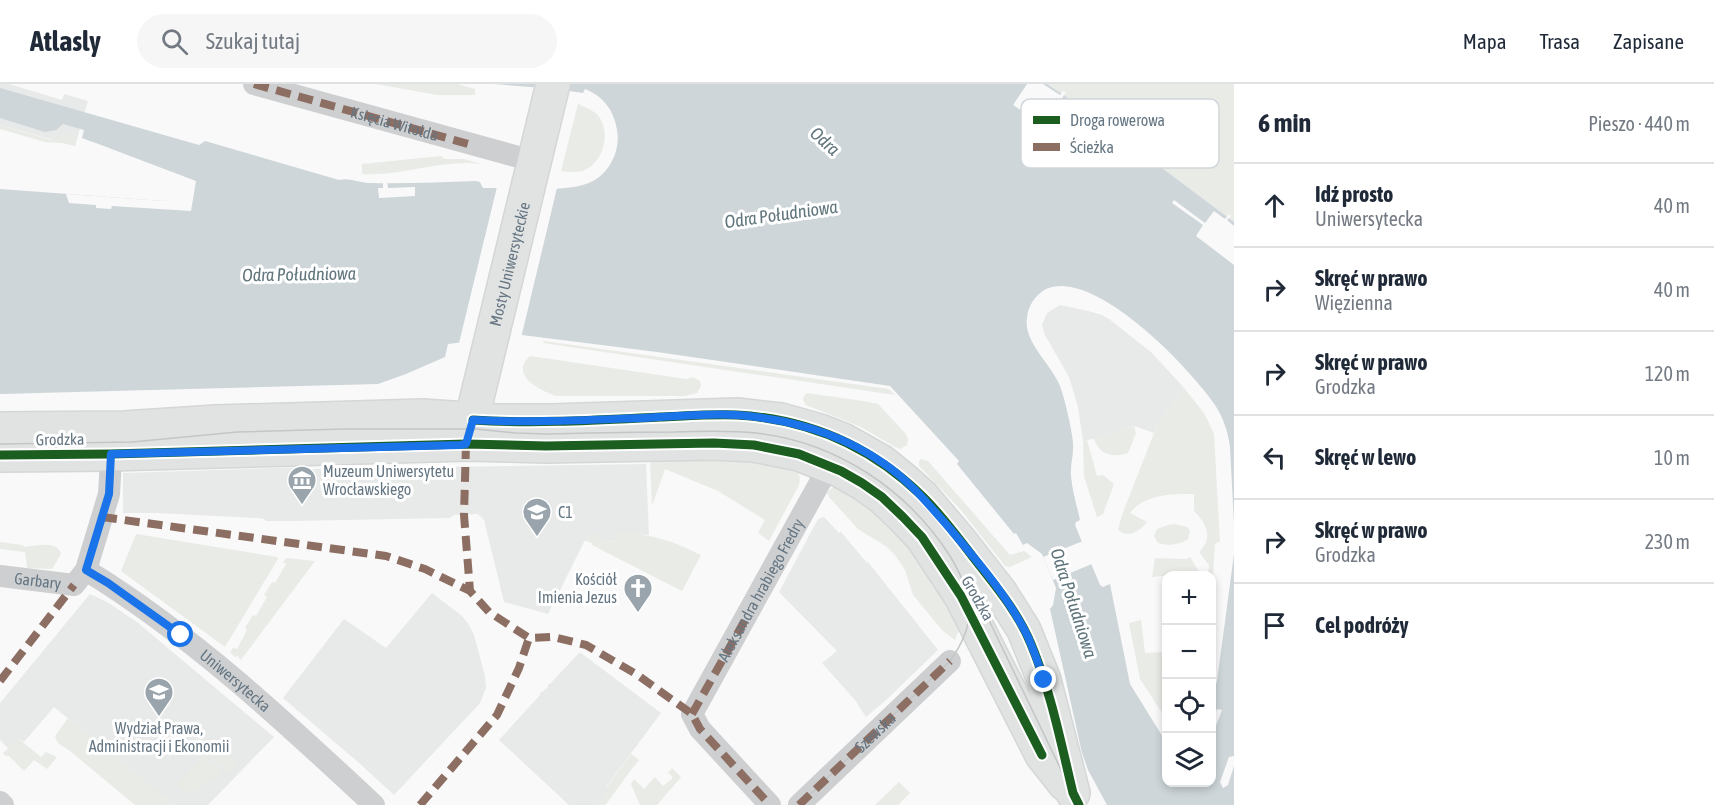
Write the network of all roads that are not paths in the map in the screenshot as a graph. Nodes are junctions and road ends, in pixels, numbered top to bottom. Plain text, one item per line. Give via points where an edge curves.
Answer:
1 (254, 84) edge
2 (552, 86) edge
3 (530, 174) junction
4 (0, 429) edge
5 (470, 432) junction
6 (112, 441) junction
7 (0, 455) edge
8 (829, 466) junction
9 (0, 576) edge
10 (80, 578) junction
11 (950, 661) dead end
12 (1076, 799) edge
13 (0, 802) edge
14 (3, 805) edge
15 (374, 805) edge
16 (770, 805) edge
17 (799, 805) edge

1 - 3 street, Księcia Witolda
2 - 3 street, Mosty Uniwersyteckie
3 - 5 street, Mosty Uniwersyteckie
4 - 6 street, Grodzka
5 - 6 street, Grodzka via 423,416 216,422
5 - 8 street, Grodzka via 546,446 754,445 799,454
5 - 12 street, Grodzka via 552,421 737,415 781,420 820,431 882,462 922,496 955,535 1024,630 1044,680
6 - 7 street, Grodzka
6 - 10 street via 109,494
8 - 12 street, Grodzka via 882,497 922,537 962,596 1042,755
8 - 16 street, Aleksandra hrabiego Fredry via 692,714 700,729
9 - 10 street, Garbary
10 - 15 street, Uniwersytecka via 108,583 172,629 221,667
11 - 17 street, Szewska
13 - 14 street

